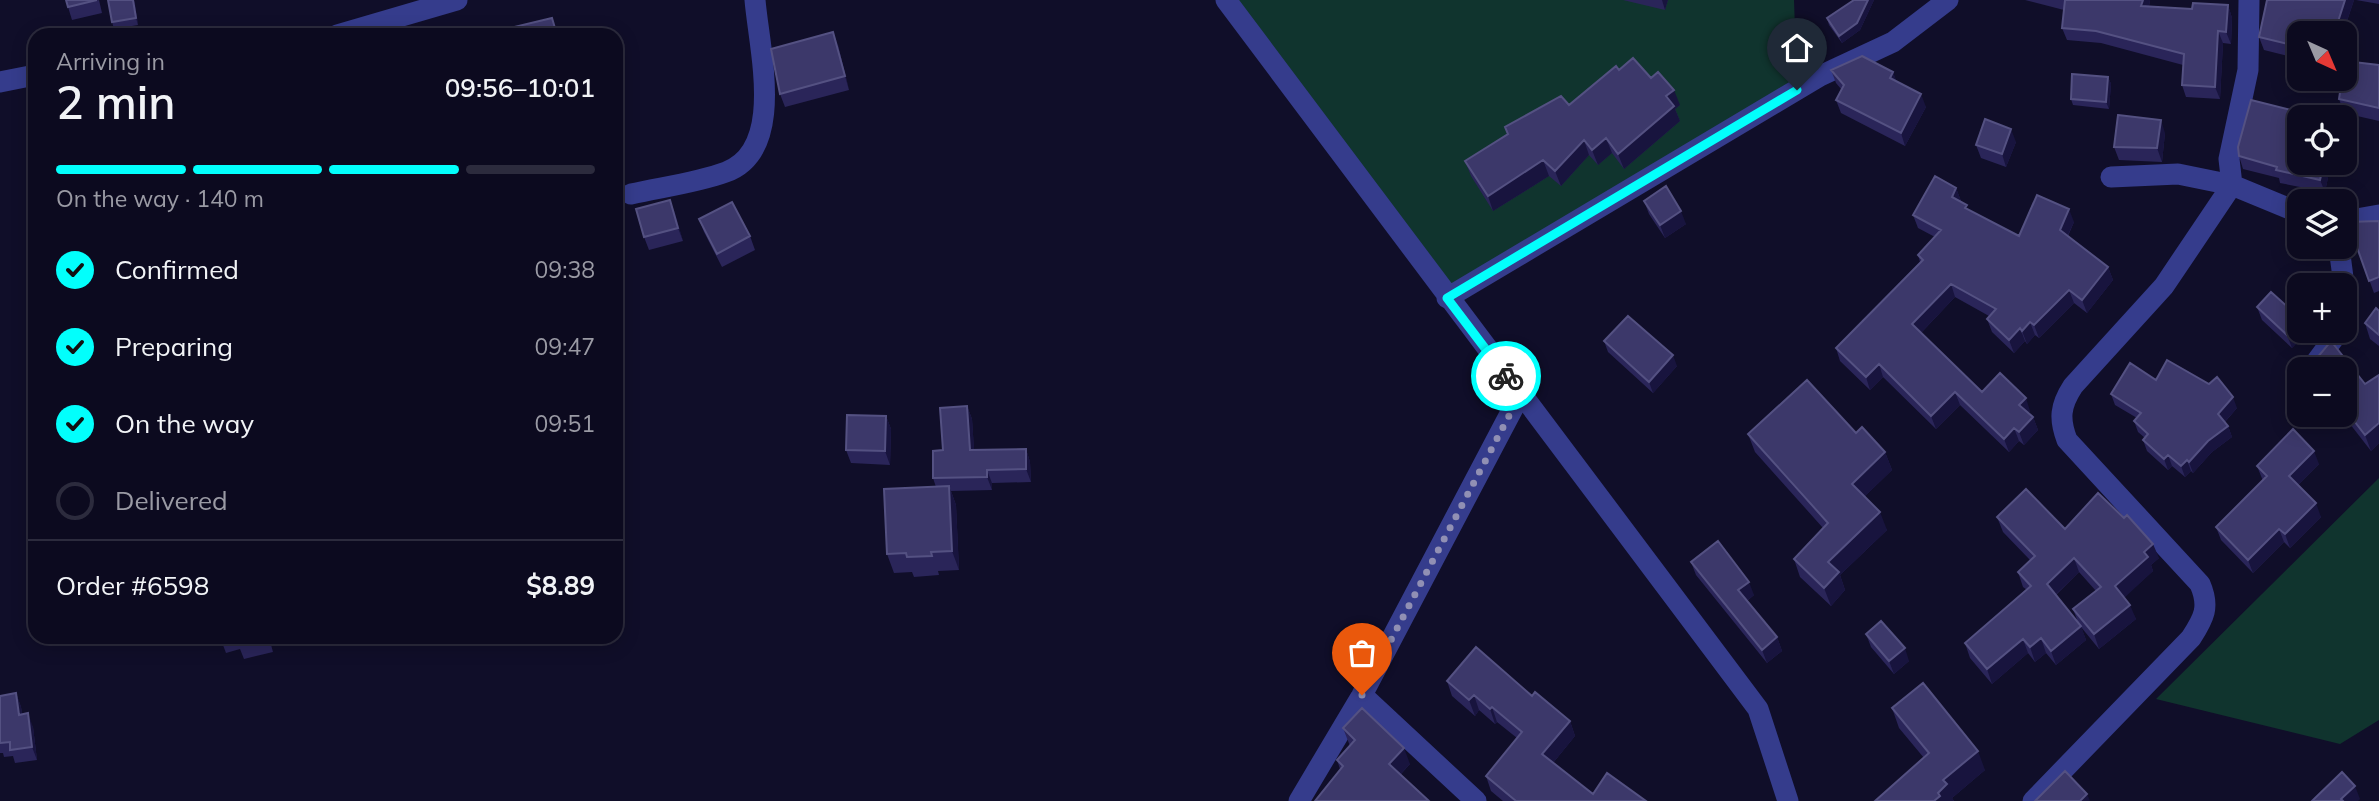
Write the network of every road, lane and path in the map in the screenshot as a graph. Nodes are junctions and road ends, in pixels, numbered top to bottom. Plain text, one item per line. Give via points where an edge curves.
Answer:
1 (457, 0) edge
2 (755, 0) edge
3 (1226, 0) edge
4 (1948, 0) edge
5 (2249, 0) edge
6 (361, 28) edge
7 (28, 76) edge
8 (0, 82) edge
9 (2111, 177) dead end
10 (2232, 185) junction
11 (631, 194) dead end
12 (2287, 208) edge
13 (2379, 215) edge
14 (2357, 219) edge
15 (1447, 298) junction
16 (1520, 395) junction
17 (1362, 695) junction
18 (1300, 801) edge
19 (1476, 801) edge
20 (1788, 801) edge
21 (2033, 801) edge

1 - 6 street
2 - 11 street via 764,103 764,126 756,146 744,162 726,172
3 - 15 street
4 - 15 street via 1893,42 1820,76
5 - 10 street via 2248,70 2229,159
7 - 8 street
9 - 10 street via 2178,174
10 - 12 street
10 - 21 street via 2164,286 2073,386 2064,400 2060,421 2067,440 2200,584 2207,600 2201,624
13 - 14 street
15 - 16 street
16 - 17 street
16 - 20 street via 1758,709
17 - 18 street
17 - 19 street

